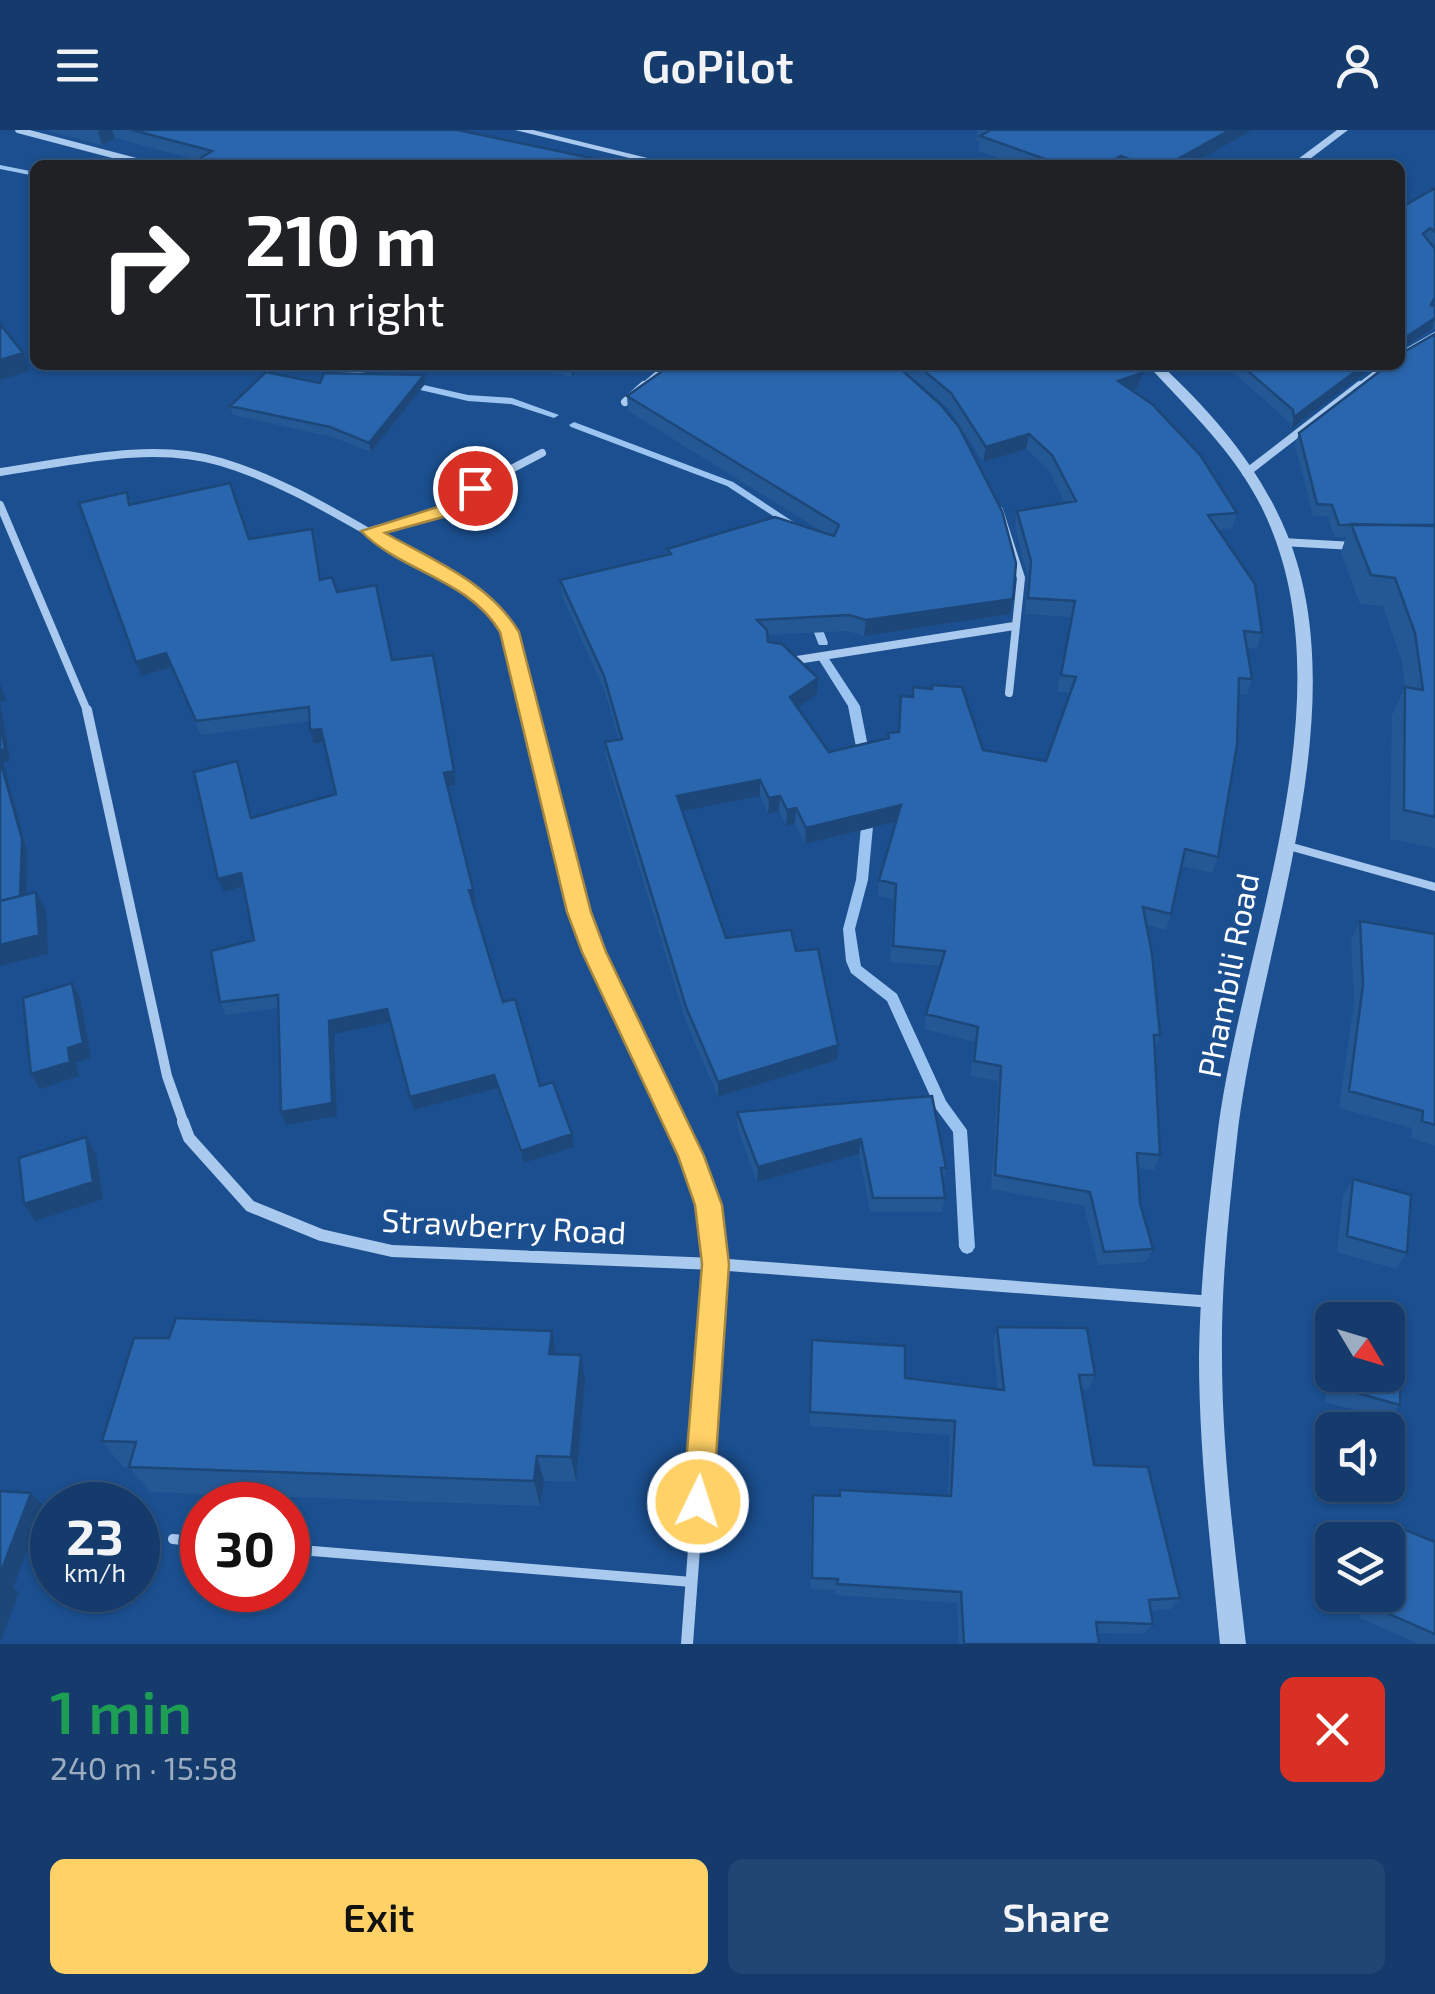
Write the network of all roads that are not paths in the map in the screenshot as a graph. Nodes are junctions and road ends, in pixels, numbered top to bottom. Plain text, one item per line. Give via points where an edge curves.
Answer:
1 (18, 130) edge
2 (520, 130) edge
3 (1344, 130) edge
4 (132, 160) edge
5 (649, 160) edge
6 (1302, 160) edge
7 (1435, 335) edge
8 (1405, 352) edge
9 (662, 370) edge
10 (1159, 370) edge
11 (1380, 370) edge
12 (626, 402) edge
13 (542, 453) dead end
14 (0, 472) edge
15 (1246, 473) junction
16 (990, 494) edge
17 (0, 505) edge
18 (370, 531) junction
19 (1282, 542) junction
20 (1373, 547) edge
21 (1014, 626) junction
22 (798, 660) edge
23 (1009, 693) dead end
24 (1283, 845) junction
25 (1435, 887) edge
26 (716, 1264) junction
27 (1214, 1302) junction
28 (172, 1539) dead end
29 (180, 1540) edge
30 (310, 1550) edge
31 (692, 1582) junction
32 (687, 1644) edge
33 (1234, 1644) edge

1 - 4 street
2 - 5 street
3 - 6 street
7 - 8 street
9 - 12 street
10 - 15 street, Phambili Road via 1230,444
11 - 15 street
13 - 18 street via 448,510
14 - 18 street via 126,454 219,461
15 - 19 street, Phambili Road via 1266,500
16 - 21 street via 1021,578
17 - 26 street, Strawberry Road via 87,710 167,1076 189,1138 250,1206 321,1235 392,1251
18 - 26 street via 467,587 509,632 579,912 691,1156 709,1205
19 - 20 street
19 - 24 street, Phambili Road via 1304,644 1301,748
21 - 22 street
21 - 23 street
24 - 25 lane
24 - 27 street, Phambili Road via 1228,1133
26 - 27 street, Strawberry Road
26 - 31 street
27 - 33 street, Phambili Road via 1211,1386
28 - 29 lane
30 - 31 lane
31 - 32 street

